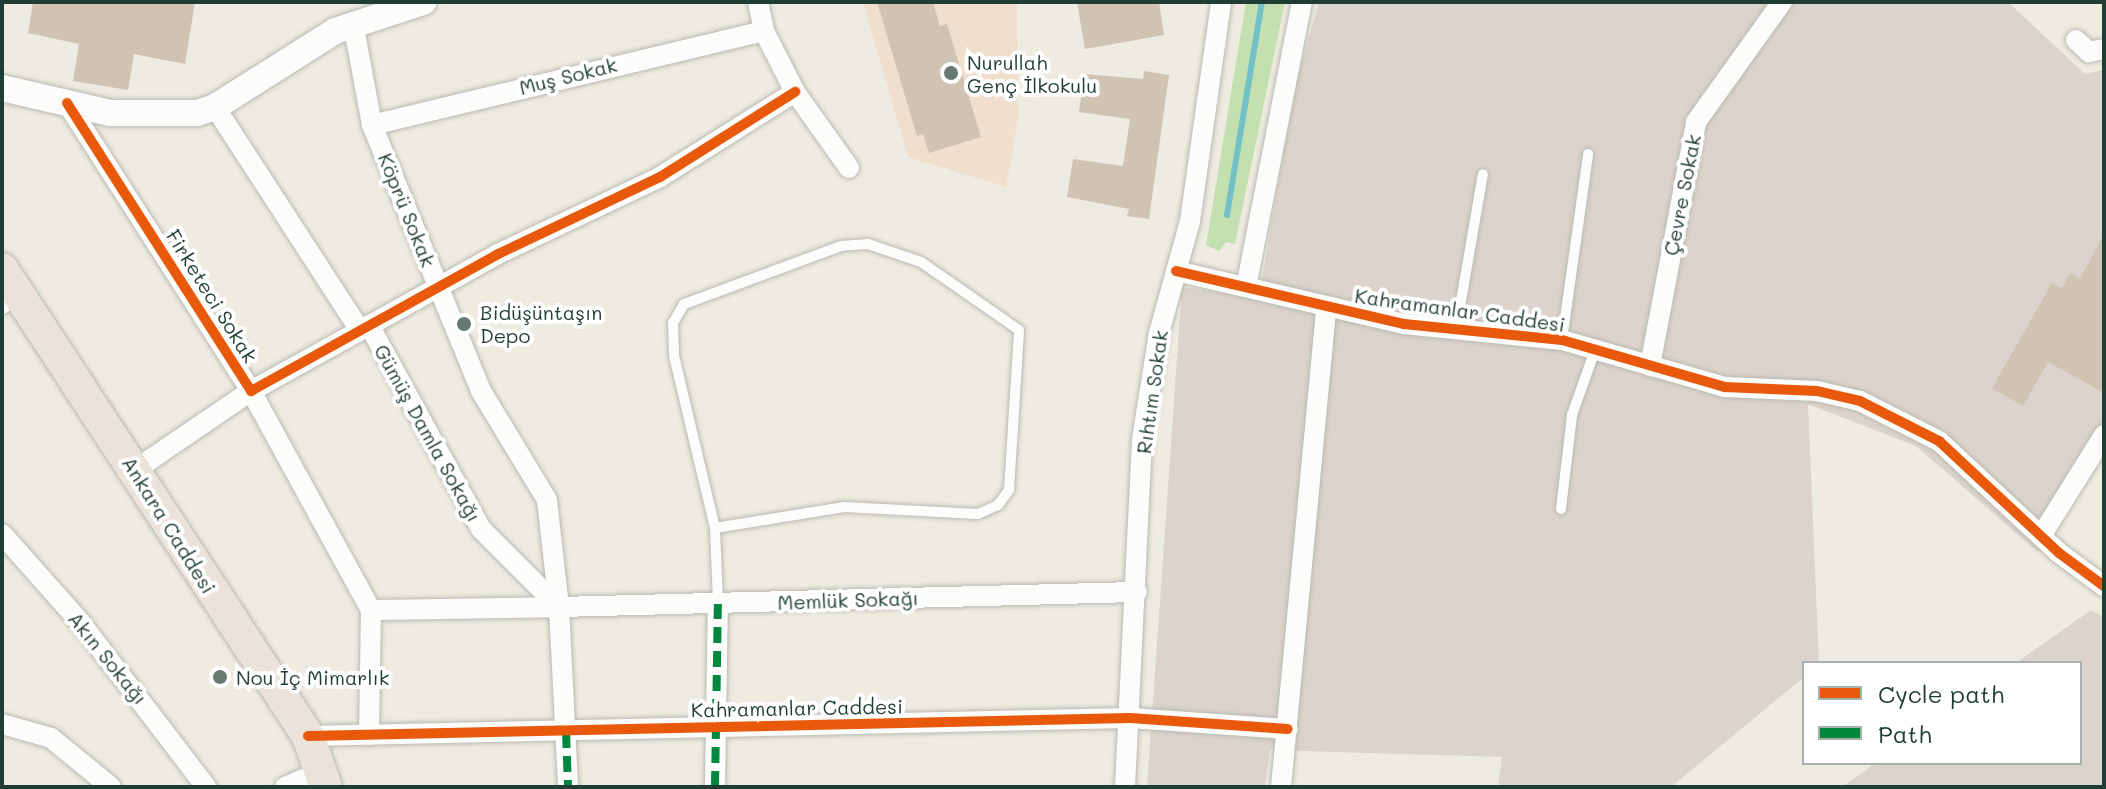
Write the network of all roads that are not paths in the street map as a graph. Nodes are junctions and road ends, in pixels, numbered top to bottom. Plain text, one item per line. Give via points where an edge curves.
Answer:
1 (423, 2) edge
2 (758, 2) edge
3 (1221, 2) edge
4 (1302, 2) edge
5 (1782, 2) edge
6 (354, 28) junction
7 (764, 31) junction
8 (2076, 40) dead end
9 (2104, 49) edge
10 (2, 88) edge
11 (795, 92) junction
12 (67, 103) junction
13 (215, 107) junction
14 (372, 125) junction
15 (1588, 154) dead end
16 (849, 168) dead end
17 (1483, 174) dead end
18 (2, 269) edge
19 (1176, 271) junction
20 (438, 287) junction
21 (1246, 287) junction
22 (2, 303) edge
23 (1326, 309) junction
24 (364, 328) junction
25 (1456, 330) junction
26 (1562, 340) junction
27 (1595, 350) junction
28 (1650, 366) junction
29 (251, 391) junction
30 (2104, 435) edge
31 (135, 470) junction
32 (1561, 509) dead end
33 (715, 528) junction
34 (2, 534) edge
35 (2041, 536) junction
36 (2104, 586) edge
37 (1137, 592) junction
38 (718, 604) junction
39 (559, 607) junction
40 (371, 610) junction
41 (1130, 718) junction
42 (2, 724) edge
43 (715, 728) junction
44 (1288, 729) junction
45 (566, 732) junction
46 (369, 735) junction
47 (298, 740) junction
48 (305, 785) edge
49 (111, 787) edge
50 (206, 787) edge
51 (568, 787) edge
52 (715, 787) edge
53 (1125, 787) edge
54 (1281, 787) edge

1 - 6 street
2 - 7 street
3 - 19 street, Rıhtım Sokak via 1190,221
4 - 21 street
5 - 28 street, Çevre Sokak via 1696,122
6 - 13 street via 302,47
6 - 14 street, Köprü Sokak
7 - 11 street
7 - 14 street, Muş Sokak
8 - 9 street via 2089,52
10 - 12 street
11 - 16 street
11 - 20 street, Firketeci Sokak via 660,177
12 - 13 street via 110,113 197,113
12 - 29 street, Firketeci Sokak
13 - 24 street, Gümüş Damla Sokağı
14 - 20 street, Köprü Sokak
15 - 26 lane
17 - 25 lane
18 - 31 main road, Ankara Caddesi
19 - 21 street, Kahramanlar Caddesi
19 - 37 street, Rıhtım Sokak via 1159,333 1142,439
20 - 24 street, Firketeci Sokak
20 - 39 street, Köprü Sokak via 481,391 547,500
21 - 23 street, Kahramanlar Caddesi
22 - 47 main road, Ankara Caddesi
23 - 25 street, Kahramanlar Caddesi
23 - 44 street, Kahramanlar Caddesi
24 - 29 street, Firketeci Sokak
24 - 39 street, Gümüş Damla Sokağı via 481,529
25 - 26 street, Kahramanlar Caddesi
26 - 27 street, Kahramanlar Caddesi
27 - 28 street, Kahramanlar Caddesi
27 - 32 lane via 1572,415
28 - 35 street, Kahramanlar Caddesi via 1725,387 1817,391 1902,418 1939,441
29 - 31 street
29 - 40 street
30 - 35 street
31 - 47 main road, Ankara Caddesi
33 - 33 lane via 674,356 673,323 684,304 841,246 868,244 921,262 1019,330 1009,490 998,505 978,514 844,507
33 - 38 lane
34 - 50 street, Akın Sokağı via 89,633
35 - 36 street, Kahramanlar Caddesi
37 - 38 street, Memlük Sokağı
37 - 41 street, Rıhtım Sokak
38 - 39 street, Memlük Sokağı
38 - 43 street
39 - 40 street, Memlük Sokağı
39 - 45 street, Köprü Sokak
40 - 46 street
41 - 43 street, Kahramanlar Caddesi
41 - 44 street, Kahramanlar Caddesi
41 - 53 street, Rıhtım Sokak
42 - 49 street via 51,738
43 - 45 street, Kahramanlar Caddesi
43 - 52 street
44 - 54 street
45 - 46 street, Kahramanlar Caddesi
45 - 51 street, Köprü Sokak
46 - 47 street, Kahramanlar Caddesi
47 - 48 main road, Ankara Caddesi

